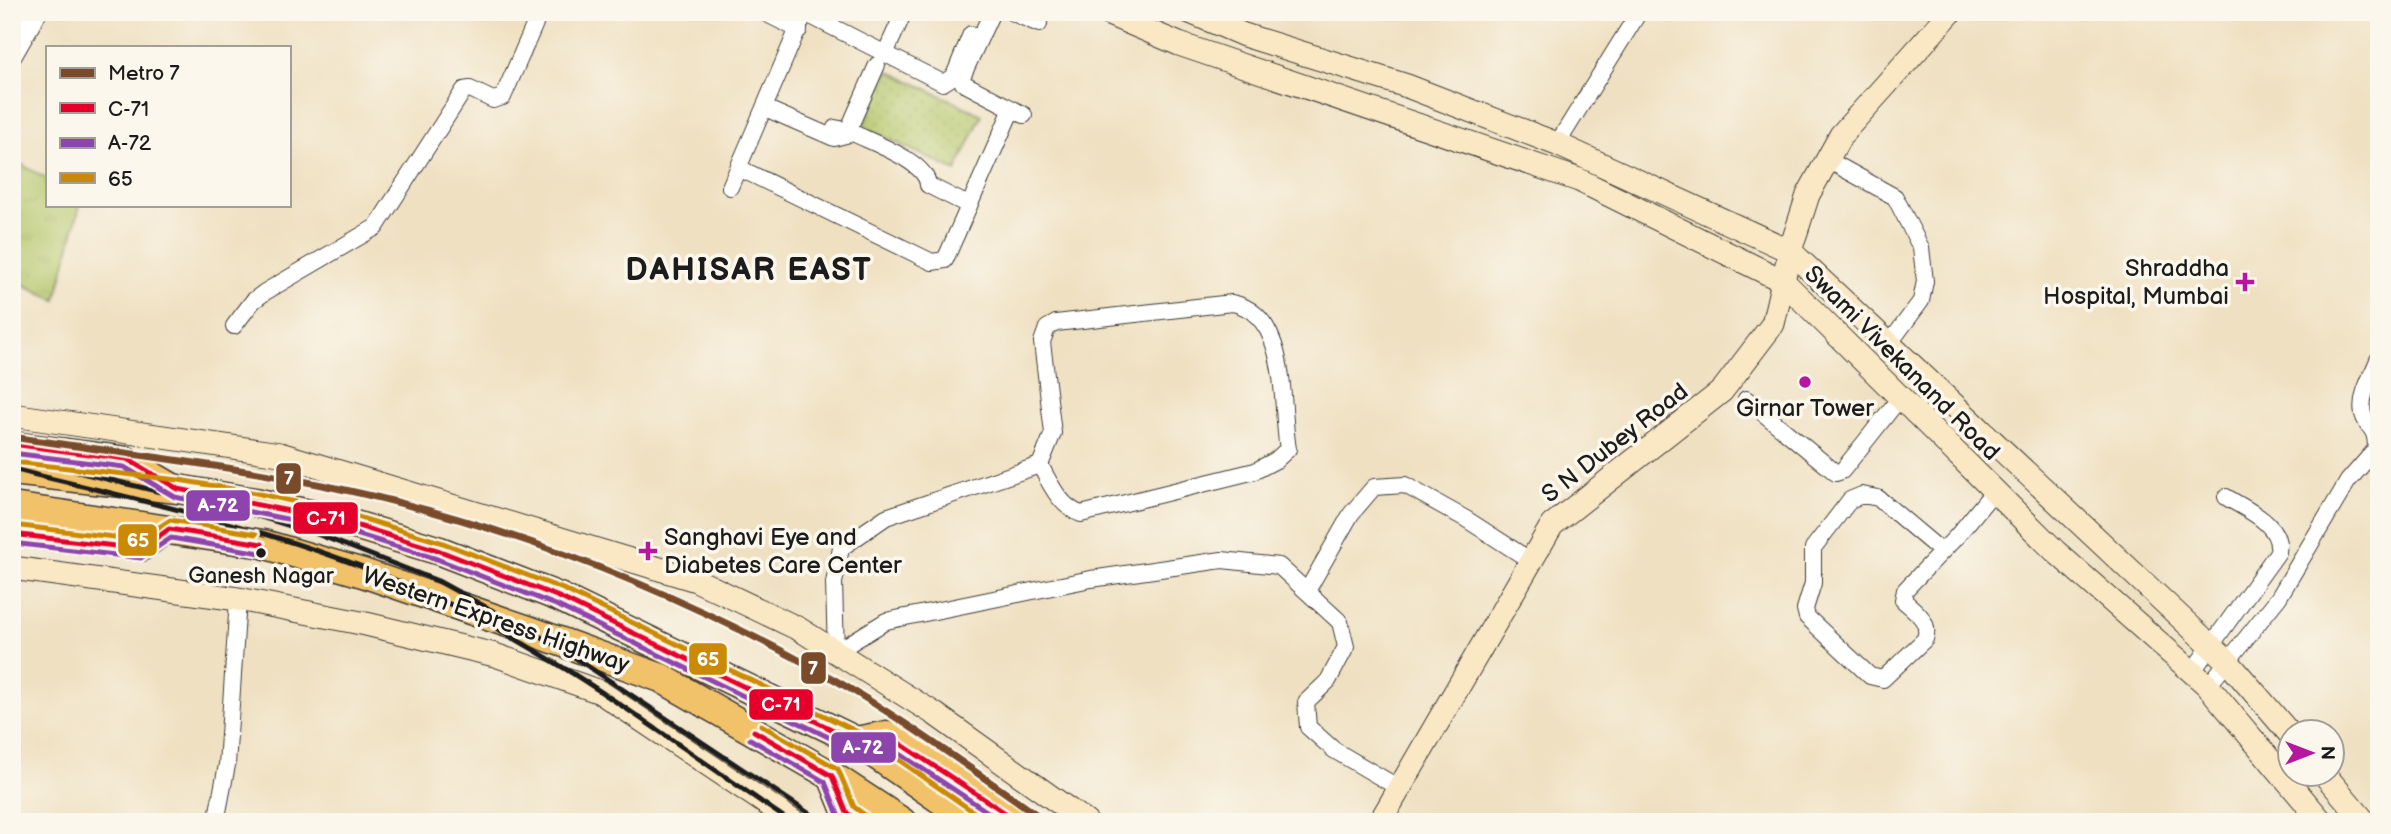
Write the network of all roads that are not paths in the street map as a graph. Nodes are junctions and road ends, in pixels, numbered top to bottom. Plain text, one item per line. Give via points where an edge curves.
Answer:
1 (39, 12) edge
2 (540, 12) edge
3 (763, 12) edge
4 (904, 12) edge
5 (992, 12) edge
6 (1011, 12) edge
7 (1104, 12) edge
8 (1639, 12) edge
9 (1951, 12) edge
10 (805, 13) edge
11 (1201, 14) edge
12 (12, 17) edge
13 (1039, 24) dead end
14 (30, 27) junction
15 (799, 30) junction
16 (971, 34) dead end
17 (12, 59) edge
18 (881, 60) junction
19 (765, 108) junction
20 (813, 129) junction
21 (1557, 144) junction
22 (1828, 160) junction
23 (739, 168) junction
24 (730, 187) dead end
25 (968, 205) junction
26 (1790, 251) junction
27 (1783, 281) junction
28 (234, 326) dead end
29 (1889, 344) junction
30 (2378, 360) edge
31 (1746, 399) dead end
32 (1899, 399) junction
33 (12, 415) edge
34 (12, 444) edge
35 (1040, 466) junction
36 (12, 471) edge
37 (178, 489) junction
38 (2043, 489) junction
39 (1994, 491) junction
40 (2226, 496) dead end
41 (12, 507) edge
42 (2018, 514) junction
43 (169, 529) junction
44 (12, 534) edge
45 (1941, 551) junction
46 (1531, 561) junction
47 (12, 568) edge
48 (1307, 591) junction
49 (238, 599) junction
50 (836, 652) junction
51 (2220, 655) junction
52 (2200, 679) junction
53 (2276, 718) edge
54 (856, 741) junction
55 (832, 776) junction
56 (1399, 788) junction
57 (2335, 788) edge
58 (216, 822) edge
59 (794, 822) edge
60 (860, 822) edge
61 (902, 822) edge
62 (974, 822) edge
63 (1019, 822) edge
64 (1086, 822) edge
65 (1380, 822) edge
66 (2322, 822) edge
67 (2365, 822) edge

1 - 14 street
2 - 28 street via 503,97 493,100 464,90 376,227 265,292
3 - 15 street
4 - 18 street
5 - 25 street via 962,77 969,89 1018,112
6 - 13 street
7 - 27 street, Swami Vivekanand Road via 1179,44 1579,180
8 - 21 street
9 - 22 street, S N Dubey Road via 1841,135
10 - 15 street
10 - 18 street
11 - 21 street, Swami Vivekanand Road via 1244,35 1408,86
12 - 14 street
14 - 17 street
15 - 19 street
16 - 18 street via 954,76 943,83
18 - 20 street via 846,130 822,124
19 - 20 street
19 - 23 street
20 - 25 street via 834,138 853,133 918,166 927,175 928,185
21 - 26 street, Swami Vivekanand Road
22 - 26 street, S N Dubey Road via 1808,195
22 - 29 street via 1895,197 1921,248 1925,281 1921,301
23 - 24 street
23 - 25 street via 932,262 945,260
26 - 27 street, S N Dubey Road
26 - 29 street, Swami Vivekanand Road
27 - 32 street, Swami Vivekanand Road
27 - 46 street, S N Dubey Road via 1773,324 1722,391 1552,525
29 - 38 street, Swami Vivekanand Road
30 - 51 street via 2363,396 2363,413 2376,433 2376,449 2348,481 2279,597
31 - 32 street via 1836,473
32 - 39 street, Swami Vivekanand Road
33 - 50 street via 280,453 696,580 799,629
34 - 37 main road via 127,460
35 - 35 street via 1053,433 1042,342 1047,328 1056,323 1232,303 1247,306 1259,317 1279,354 1288,449 1276,460 1255,471 1081,514 1071,511 1059,497
35 - 50 street via 886,517 841,548 834,583
36 - 37 highway, Western Express Highway
37 - 54 highway, Western Express Highway via 345,522 440,551 559,597
38 - 42 street
38 - 51 street, Swami Vivekanand Road
39 - 42 street, Swami Vivekanand Road
39 - 45 street
40 - 51 street via 2274,529 2280,543
41 - 43 highway, Western Express Highway
42 - 52 street, Swami Vivekanand Road
43 - 44 main road via 141,549
43 - 55 highway, Western Express Highway via 263,544 363,573 662,678
45 - 45 street via 1903,595 1924,621 1925,639 1883,679 1870,676 1807,618 1812,548 1850,500 1862,495 1878,498
46 - 48 street via 1405,485 1374,487 1351,514
46 - 56 street, S N Dubey Road
47 - 49 street
48 - 50 street via 1279,566 1222,560 1091,579 886,621
48 - 56 street via 1340,622 1346,647 1328,681 1306,702 1308,727 1334,750
49 - 58 street via 226,765
49 - 59 street via 495,655 600,692
50 - 64 street via 935,714
51 - 52 street
51 - 53 street, Swami Vivekanand Road
52 - 66 street, Swami Vivekanand Road
54 - 62 highway, Western Express Highway
54 - 63 highway via 887,735
55 - 60 highway via 847,813
55 - 61 highway, Western Express Highway
56 - 65 street, S N Dubey Road
57 - 67 street

